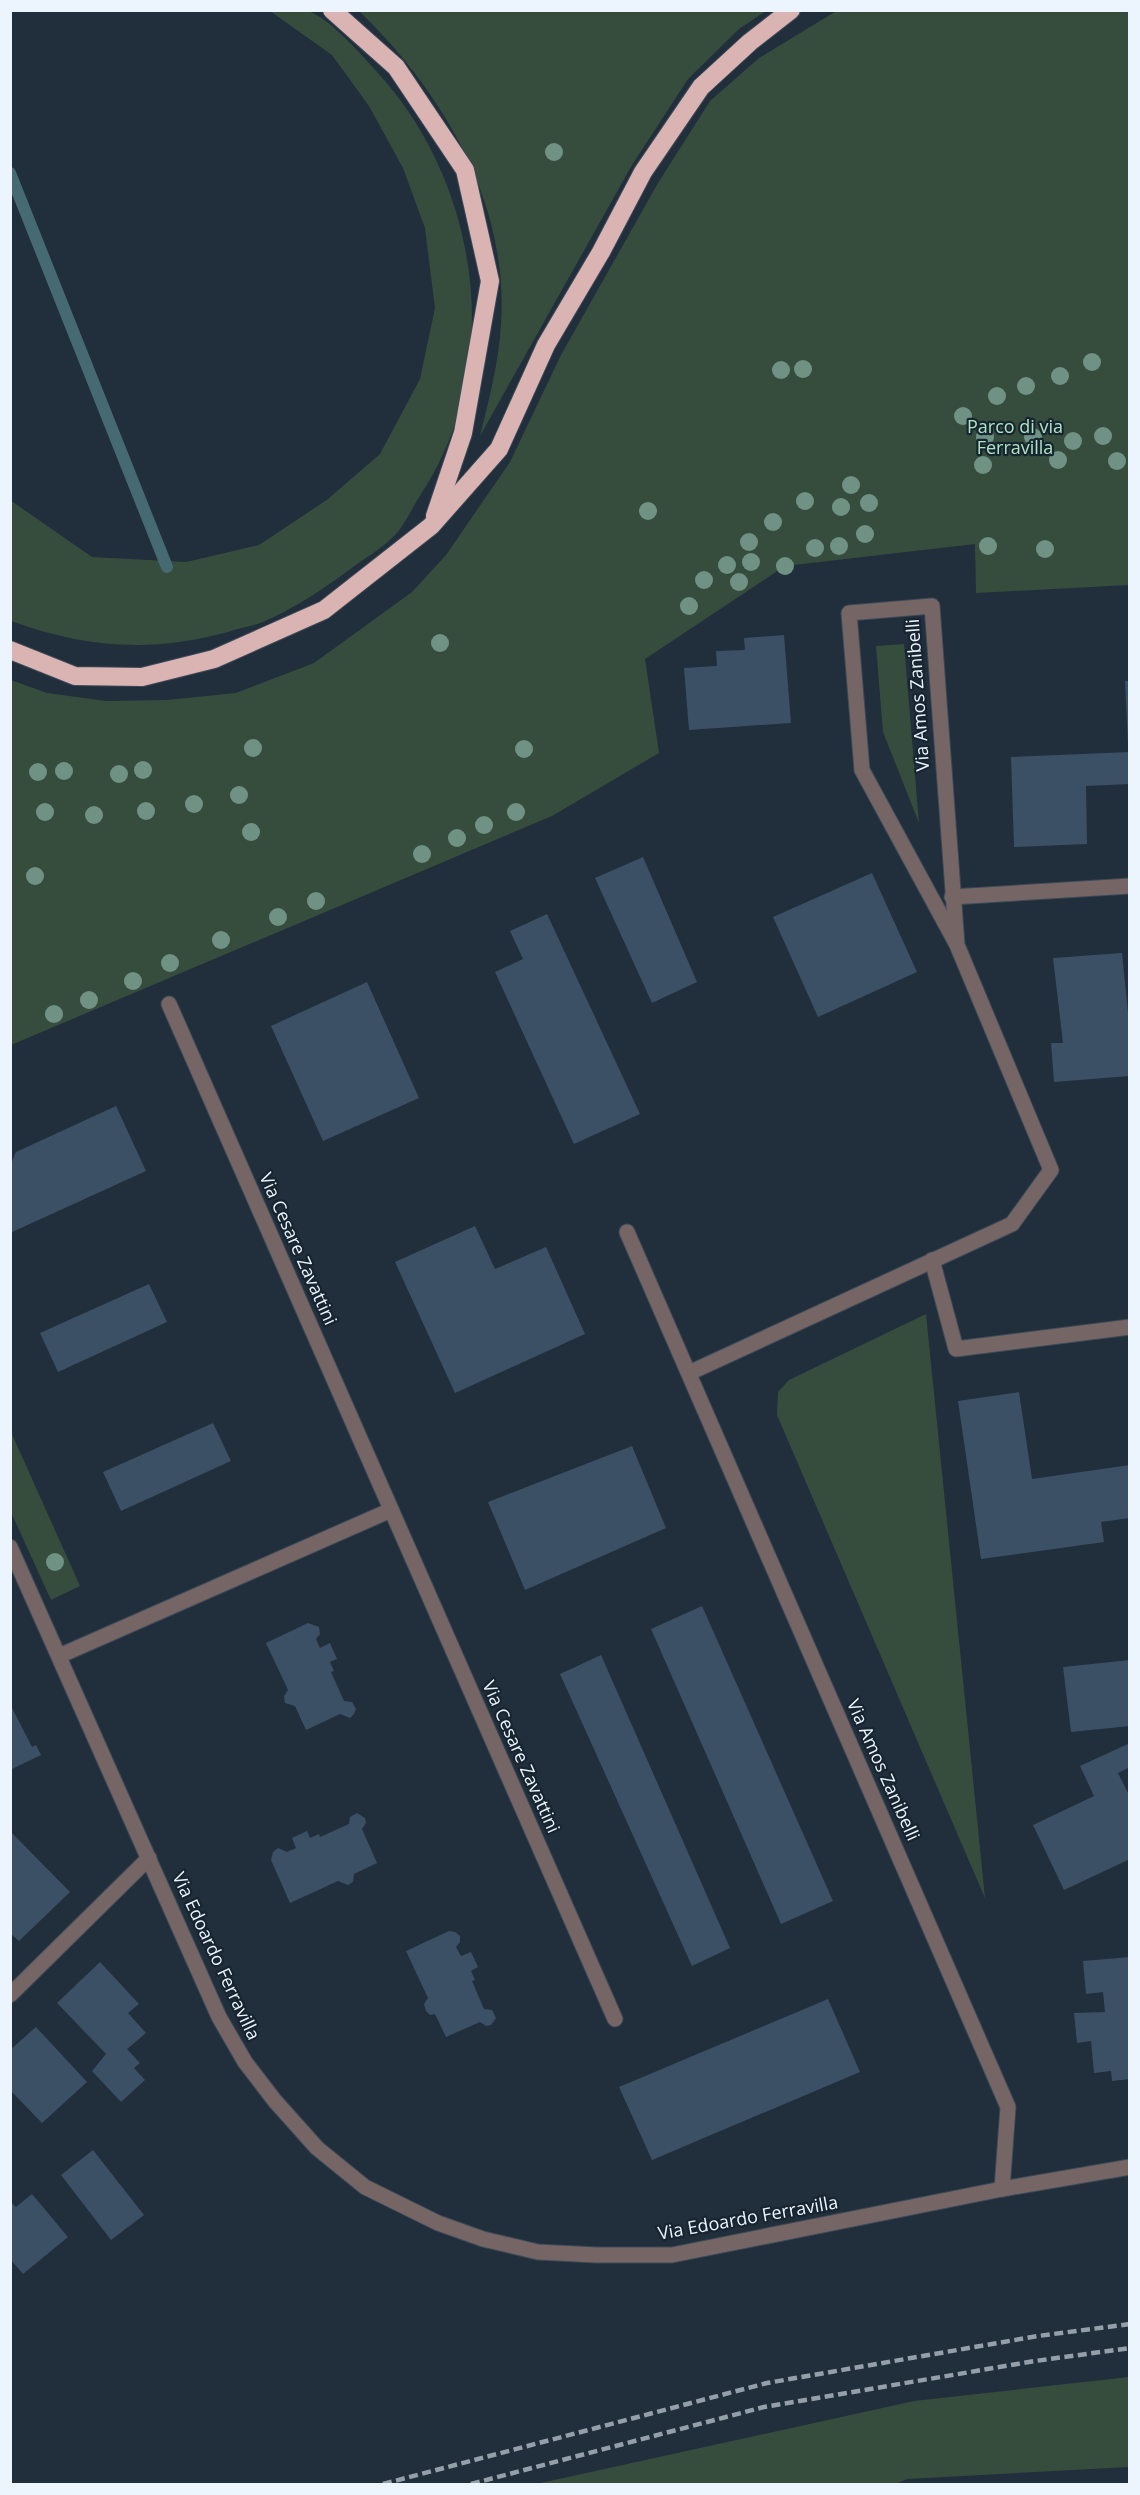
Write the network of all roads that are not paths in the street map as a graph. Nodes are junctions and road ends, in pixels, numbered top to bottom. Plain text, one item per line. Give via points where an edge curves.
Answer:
1 (332, 10) edge
2 (791, 10) edge
3 (431, 526) junction
4 (10, 650) edge
5 (1130, 886) edge
6 (952, 897) junction
7 (957, 945) junction
8 (169, 1004) dead end
9 (627, 1232) dead end
10 (932, 1260) junction
11 (1130, 1327) edge
12 (688, 1373) junction
13 (391, 1510) junction
14 (10, 1547) edge
15 (59, 1656) junction
16 (149, 1858) junction
17 (10, 1995) edge
18 (615, 2019) dead end
19 (1130, 2167) edge
20 (1002, 2189) junction

1 - 3 highway via 396,67 465,170 490,281 463,433
2 - 3 highway via 701,87 643,172 546,345 499,449
3 - 4 highway via 324,610 214,659 142,677 75,676
5 - 6 street
6 - 7 street, Via Amos Zanibelli
6 - 7 street, Via Amos Zanibelli via 932,606 849,613 862,770
7 - 10 street, Via Amos Zanibelli via 1051,1170 1012,1224
8 - 13 street, Via Cesare Zavattini
9 - 12 street, Via Amos Zanibelli
10 - 11 street via 956,1349
10 - 12 street, Via Amos Zanibelli
12 - 20 street, Via Amos Zanibelli via 1008,2107
13 - 15 street
13 - 18 street, Via Cesare Zavattini
14 - 15 street, Via Edoardo Ferravilla
15 - 16 street, Via Edoardo Ferravilla
16 - 17 street
16 - 20 street, Via Edoardo Ferravilla via 219,2017 245,2061 276,2101 317,2148 365,2187 438,2223 538,2252 672,2255
19 - 20 street, Via Edoardo Ferravilla

